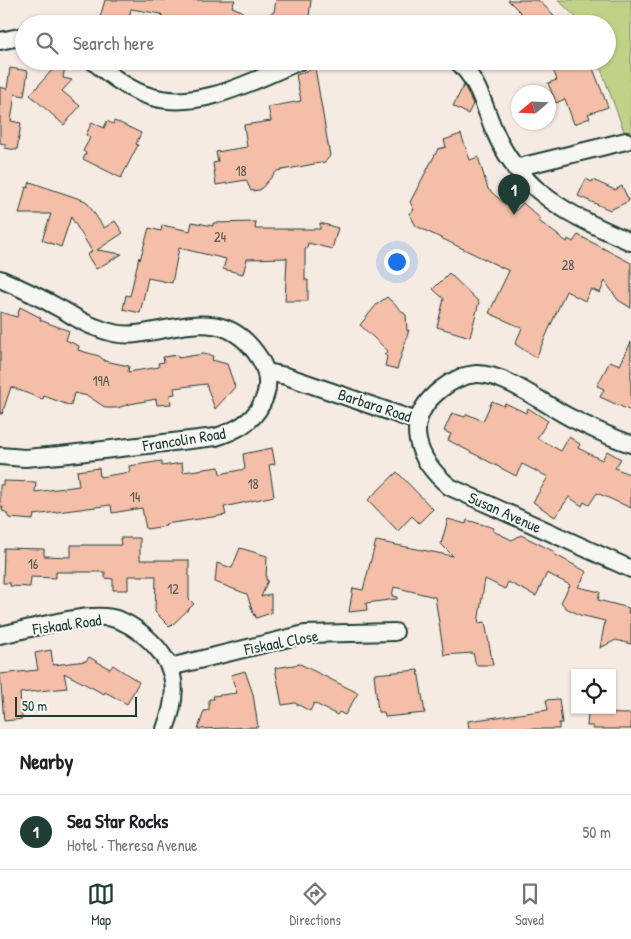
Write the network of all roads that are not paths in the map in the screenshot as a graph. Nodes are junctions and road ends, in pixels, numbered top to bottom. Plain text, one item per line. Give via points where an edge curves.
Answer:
1 (15, 38) edge
2 (0, 41) edge
3 (106, 70) edge
4 (276, 70) edge
5 (467, 70) edge
6 (626, 141) dead end
7 (515, 168) junction
8 (631, 242) edge
9 (0, 279) edge
10 (267, 372) junction
11 (417, 421) junction
12 (631, 444) edge
13 (0, 456) edge
14 (631, 569) edge
15 (394, 632) dead end
16 (0, 635) edge
17 (170, 667) junction
18 (165, 729) edge

1 - 2 street
3 - 4 street via 152,97 192,100
5 - 7 street via 479,87 494,130
6 - 7 street
7 - 8 street via 564,211
9 - 10 street via 94,327 116,333 135,334 190,323 213,324 247,342
10 - 11 street, Barbara Road
10 - 13 street, Francolin Road via 267,391 261,407 235,431 190,441 60,455
11 - 12 street, Barbara Road via 426,404 446,385 475,374 490,376 579,422
11 - 14 street, Susan Avenue via 420,450 438,477 450,487
15 - 17 street, Fiskaal Close via 305,634
16 - 17 street, Fiskaal Road via 92,617 117,618 155,645
17 - 18 street, Fiskaal Road via 173,704

